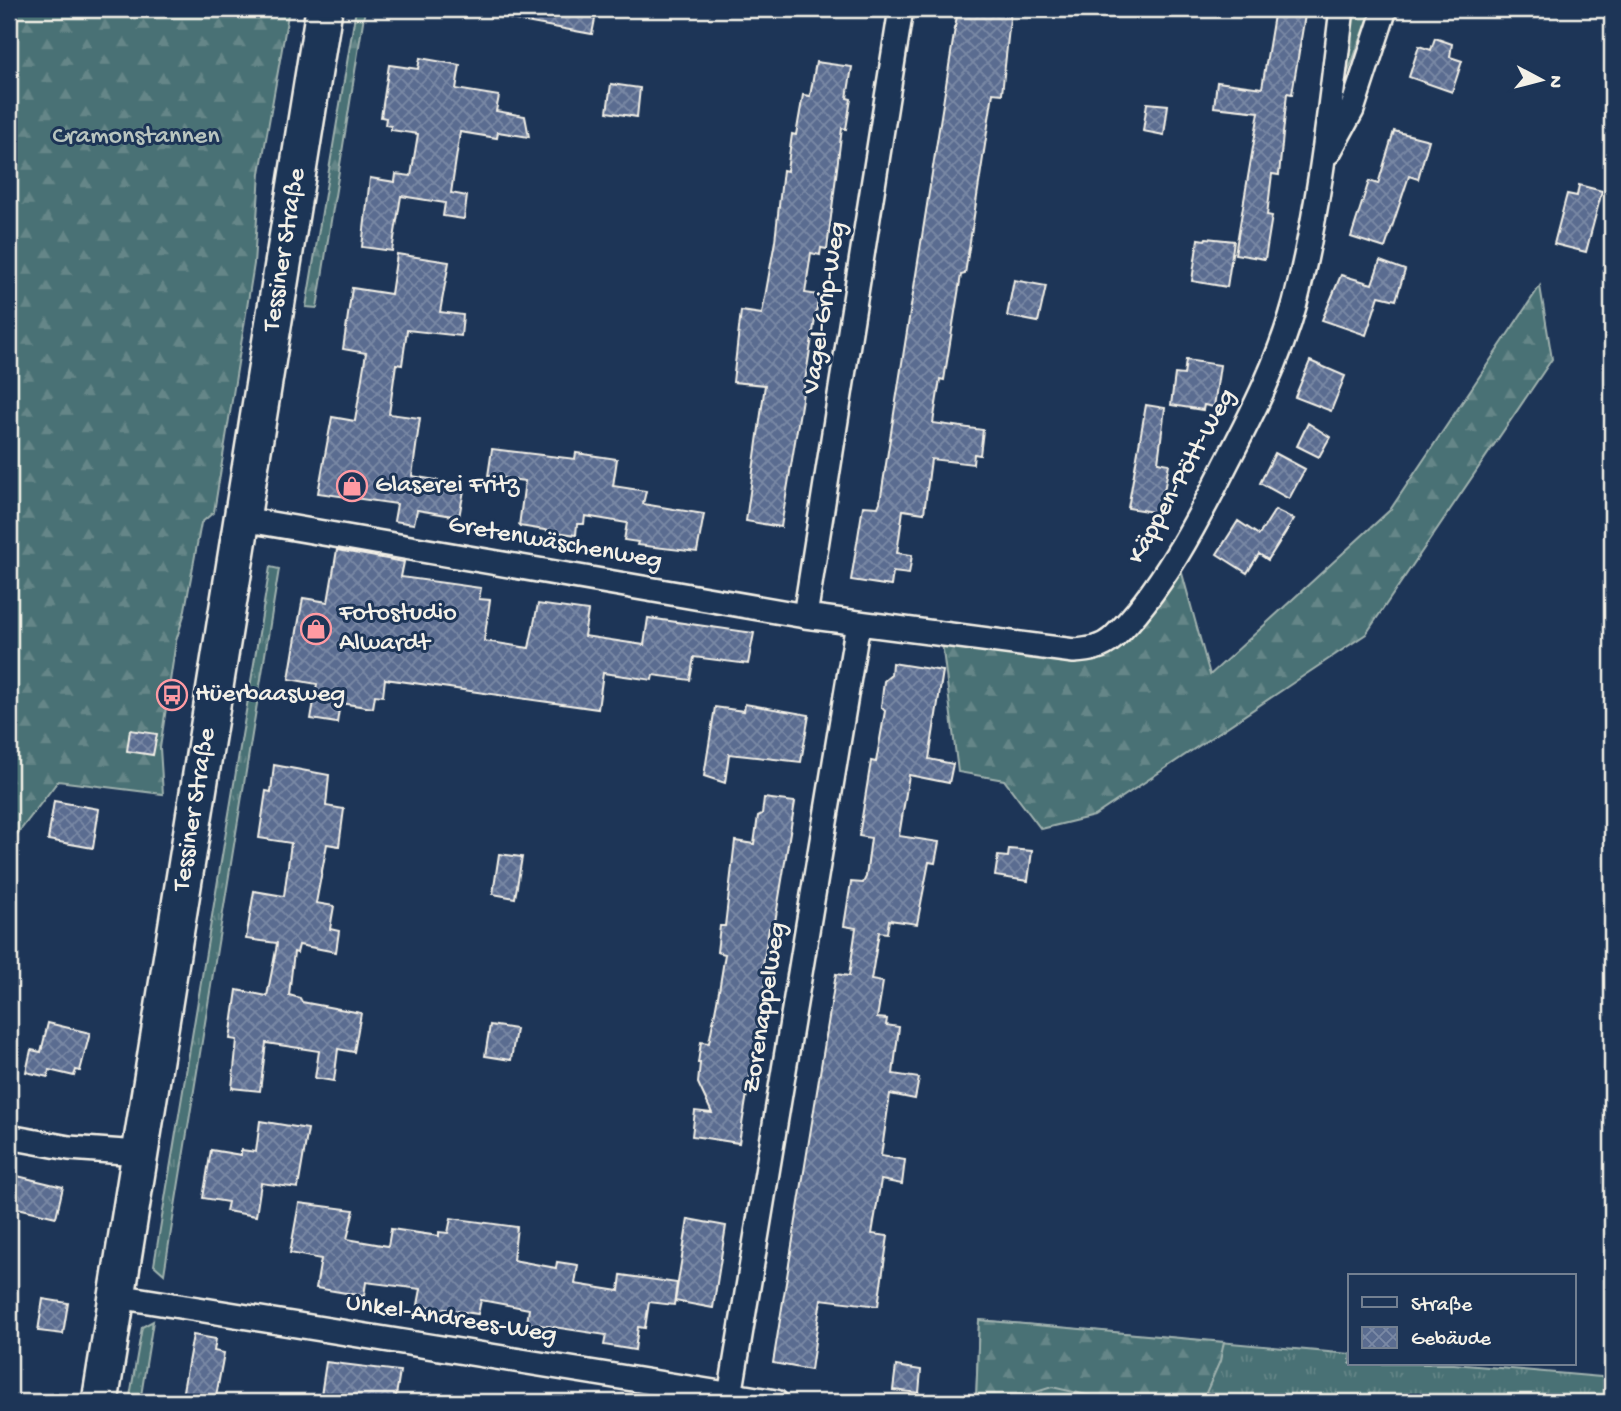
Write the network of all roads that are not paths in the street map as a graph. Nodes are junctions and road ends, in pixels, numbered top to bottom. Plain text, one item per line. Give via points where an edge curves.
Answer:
1 (324, 9) edge
2 (901, 9) edge
3 (1342, 9) edge
4 (1385, 9) edge
5 (1324, 162) junction
6 (242, 519) junction
7 (805, 616) junction
8 (858, 623) junction
9 (9, 1137) edge
10 (139, 1153) junction
11 (117, 1296) junction
12 (729, 1398) edge
13 (100, 1402) edge
14 (776, 1402) edge

1 - 6 main road, Tessiner Straße
2 - 7 street, Vagel-Grip-Weg
3 - 5 street, Käppen-Pött-Weg
4 - 5 street, Käppen-Pött-Weg via 1352,110
5 - 8 street, Käppen-Pött-Weg via 1295,303 1271,376 1167,571 1112,639 1093,650 1074,651
6 - 7 street, Gretenwäschenweg
6 - 10 main road, Tessiner Straße
7 - 8 street, Gretenwäschenweg
8 - 12 street, Zorenappelweg
9 - 10 street via 69,1148
10 - 11 main road, Tessiner Straße
11 - 12 street, Unkel-Andrees-Weg
11 - 13 main road, Tessiner Straße
12 - 14 street, Unkel-Andrees-Weg

